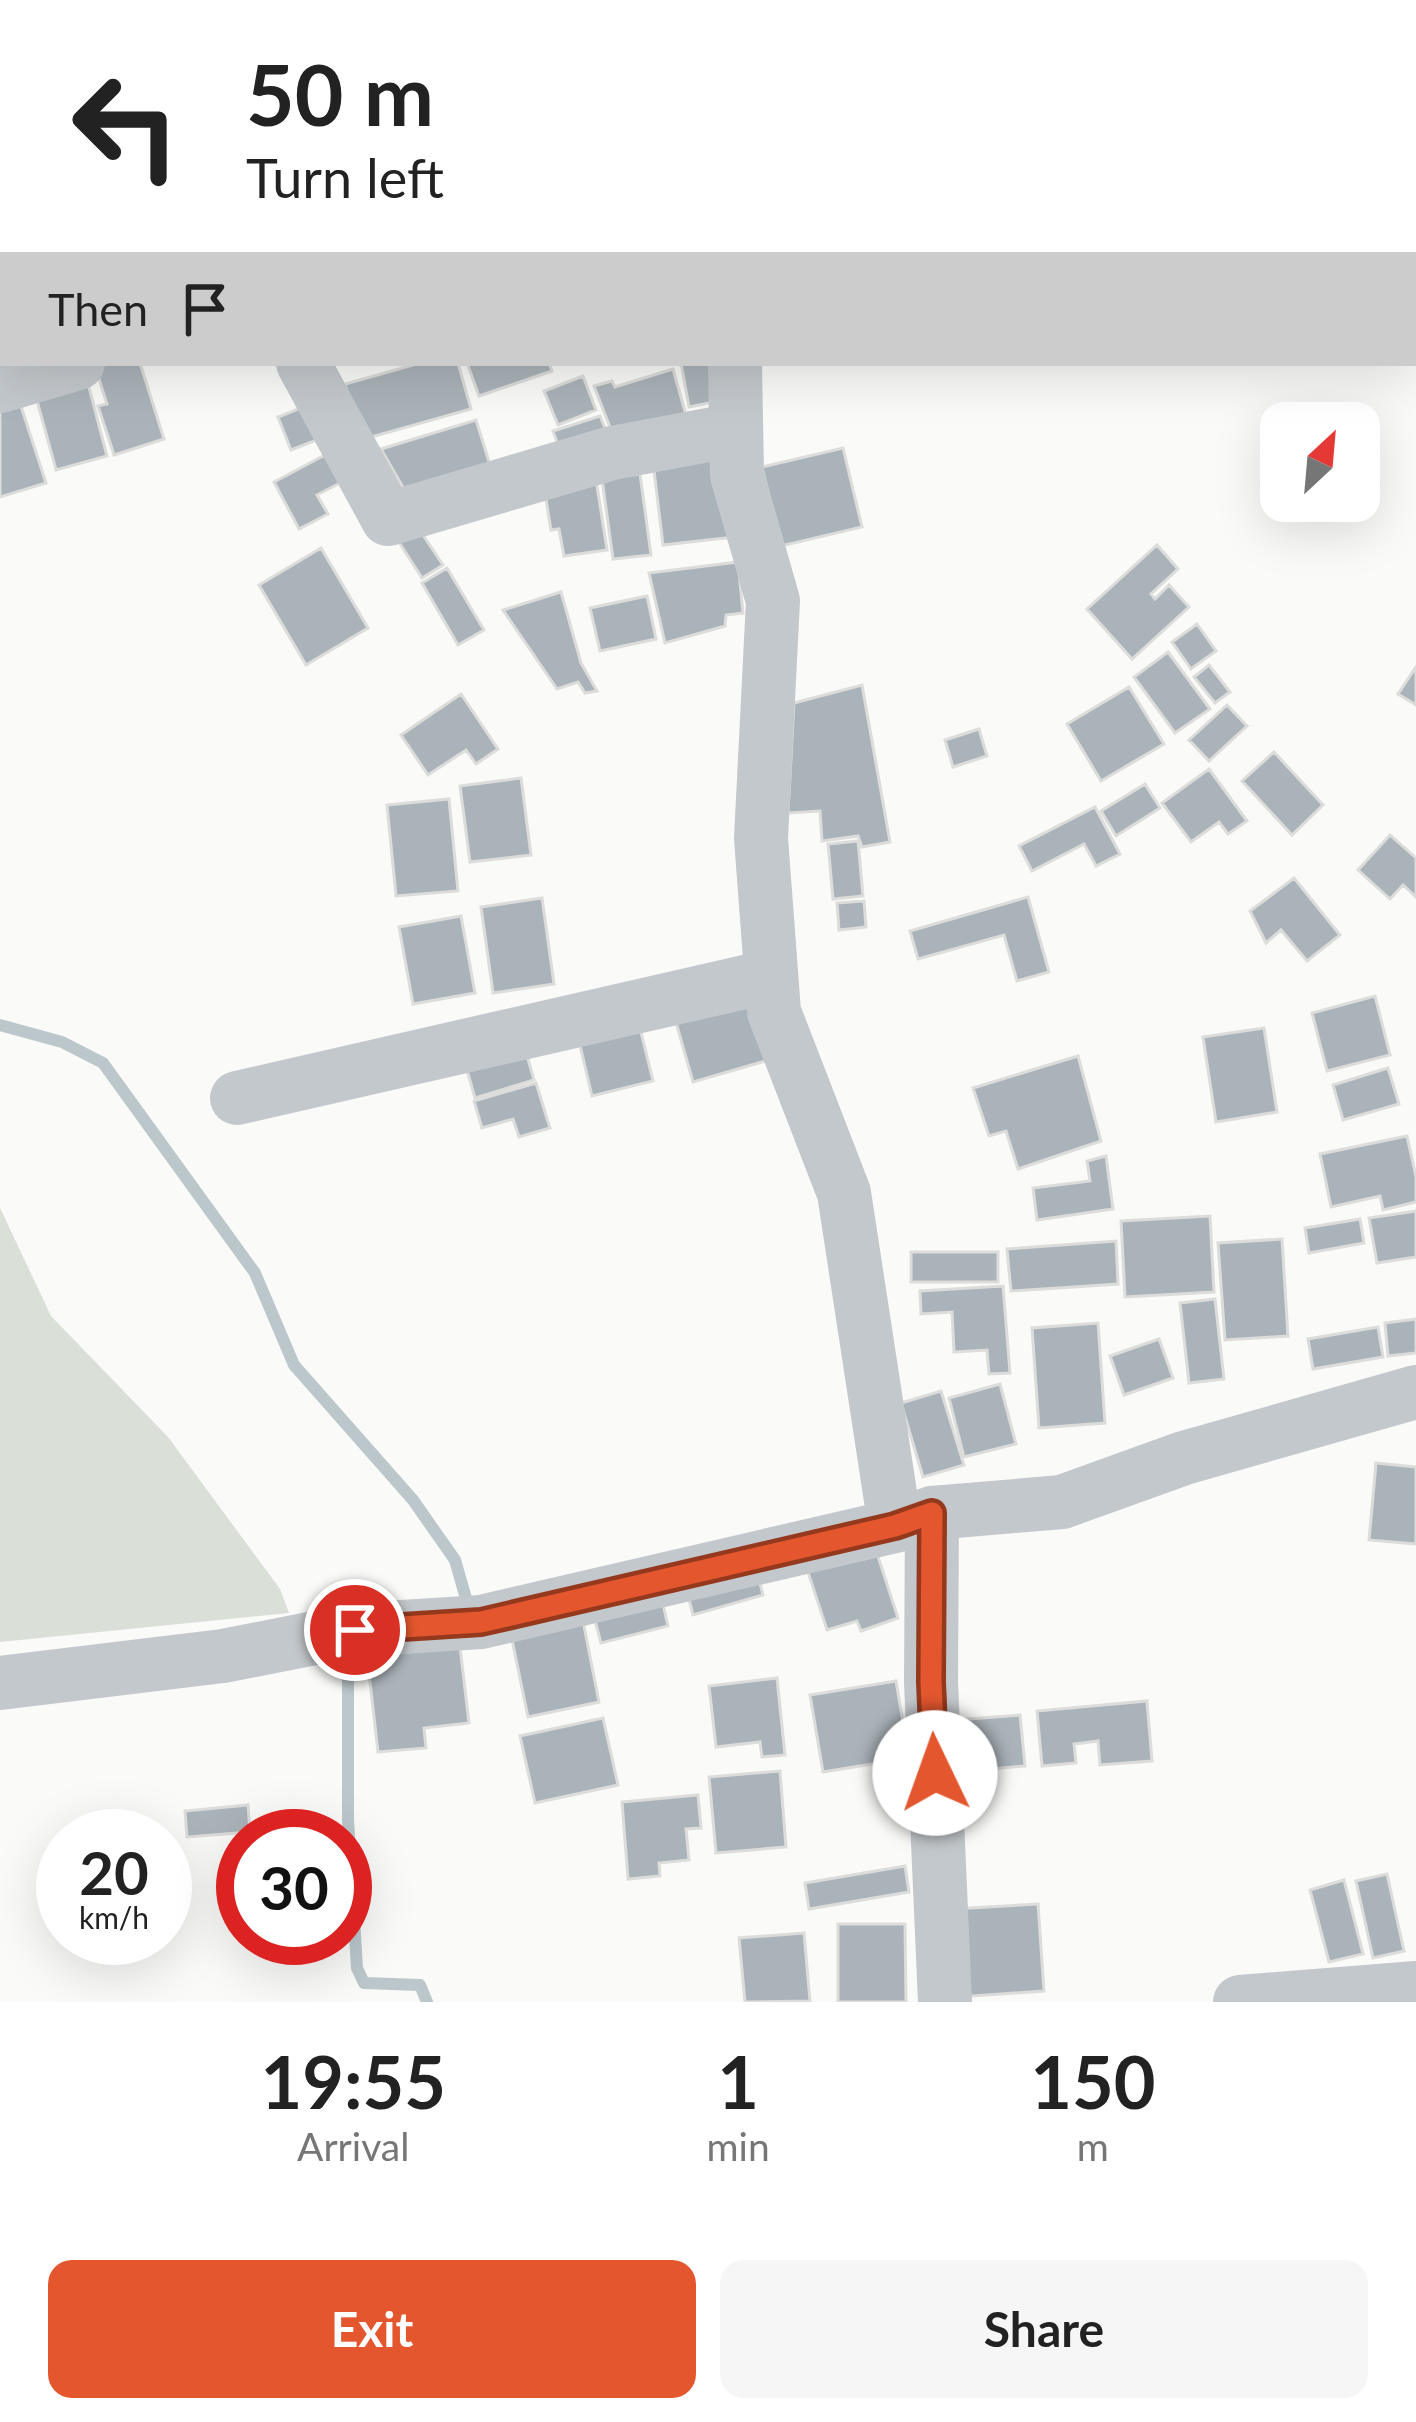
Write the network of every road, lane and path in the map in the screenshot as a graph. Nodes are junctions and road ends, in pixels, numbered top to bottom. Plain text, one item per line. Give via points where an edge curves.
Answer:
1 (68, 366) edge
2 (305, 366) edge
3 (735, 366) edge
4 (0, 386) edge
5 (735, 430) junction
6 (771, 976) junction
7 (237, 1098) dead end
8 (1416, 1393) edge
9 (913, 1520) junction
10 (0, 1683) edge
11 (1416, 1988) edge
12 (945, 2002) edge
13 (1240, 2002) edge

1 - 4 street
2 - 5 street via 388,519 611,453
3 - 5 street
5 - 6 street via 737,475 773,601 761,838
6 - 7 street
6 - 9 street via 774,1012 844,1192
8 - 9 street via 1184,1458 1062,1502
9 - 10 street via 471,1623 355,1630 223,1656
9 - 12 street via 931,1682
11 - 13 street

